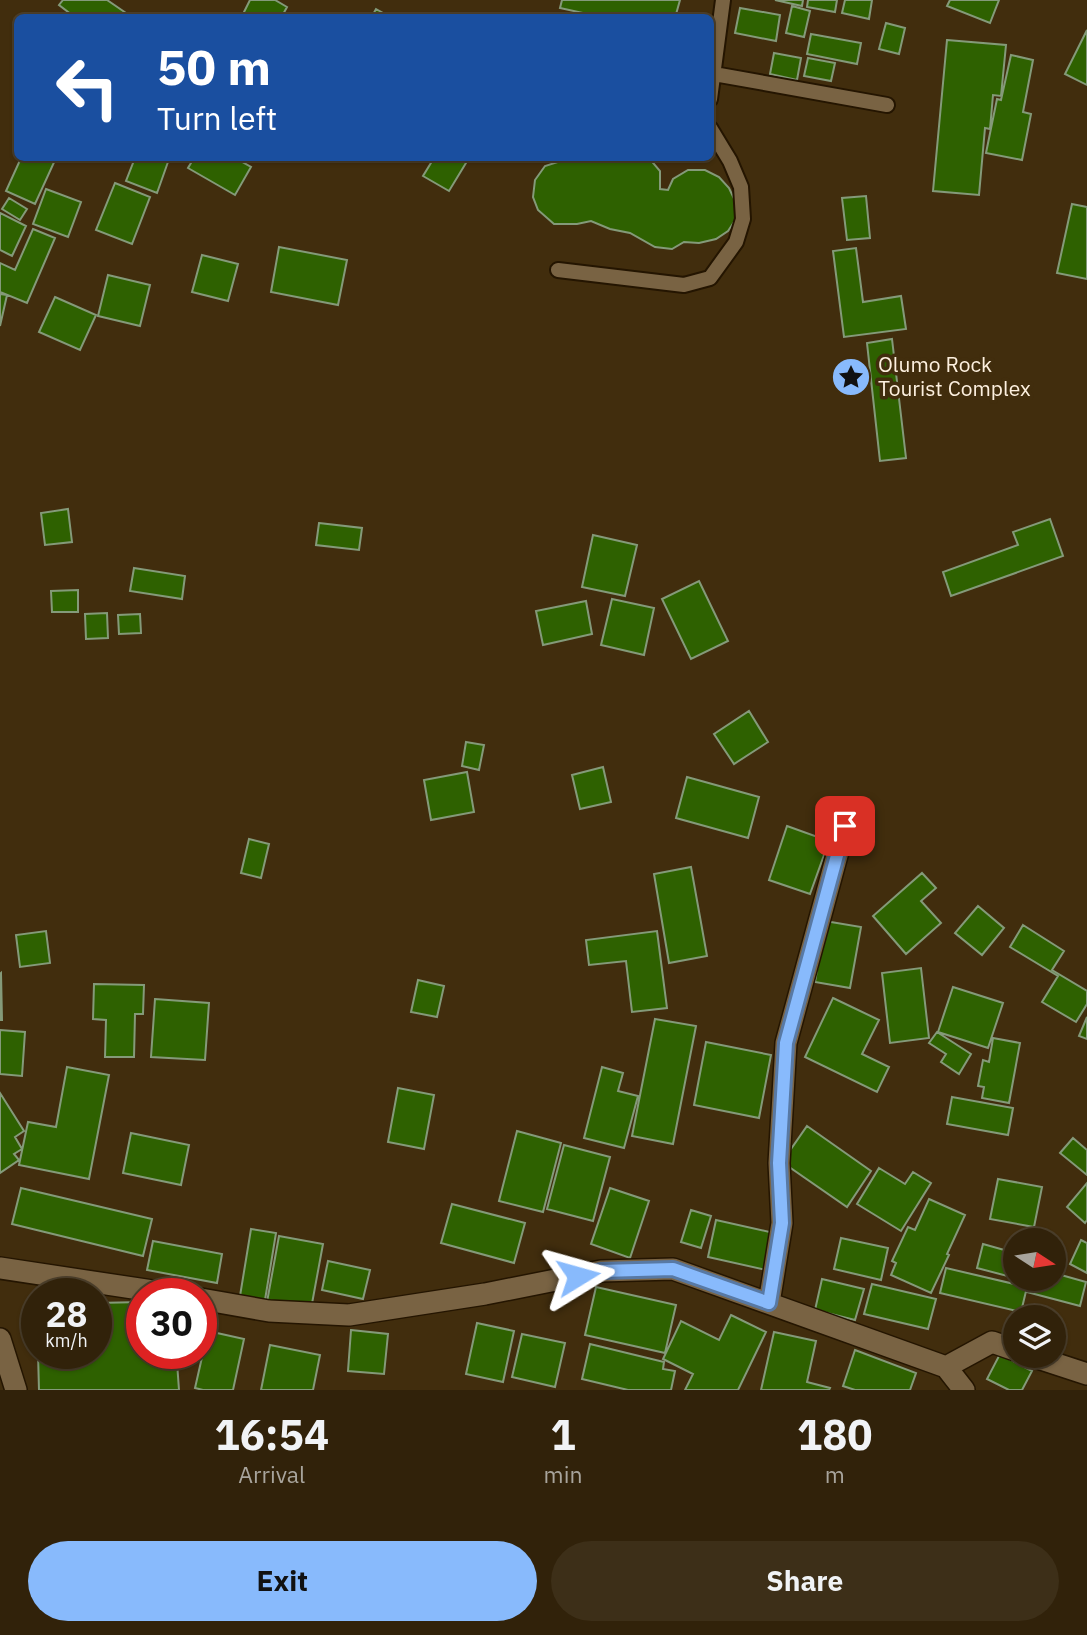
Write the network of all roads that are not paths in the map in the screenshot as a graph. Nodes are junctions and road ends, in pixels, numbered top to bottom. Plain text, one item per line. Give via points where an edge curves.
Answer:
1 (723, 0) edge
2 (714, 67) edge
3 (714, 74) edge
4 (887, 105) dead end
5 (714, 135) edge
6 (558, 270) dead end
7 (845, 826) dead end
8 (0, 1268) edge
9 (126, 1287) edge
10 (217, 1302) edge
11 (769, 1303) junction
12 (0, 1339) edge
13 (1003, 1346) edge
14 (946, 1367) junction
15 (1066, 1367) edge
16 (1087, 1374) edge
17 (16, 1390) edge
18 (964, 1390) edge

1 - 2 lane
3 - 4 lane
5 - 6 lane via 741,187 743,219 736,242 710,278 684,285
7 - 11 street via 786,1043 779,1163 782,1223
8 - 9 street
10 - 11 street via 269,1311 348,1315 601,1271 673,1269
11 - 14 street
12 - 17 street
13 - 14 street via 992,1342
14 - 18 street
15 - 16 street

